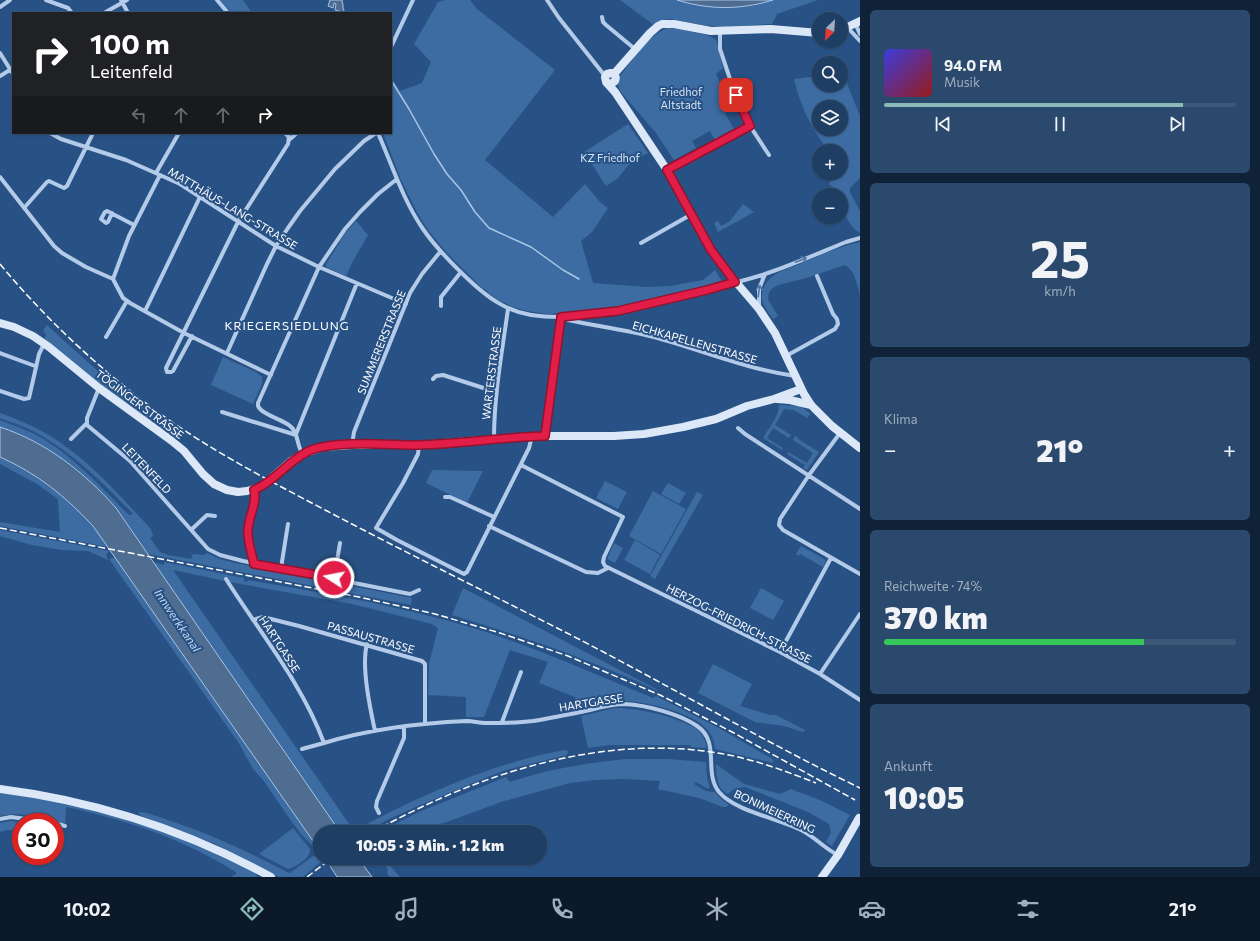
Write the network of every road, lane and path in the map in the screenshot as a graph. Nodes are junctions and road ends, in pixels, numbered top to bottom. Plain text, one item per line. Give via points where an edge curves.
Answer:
1 (10, 0) edge
2 (46, 0) edge
3 (127, 0) edge
4 (216, 0) edge
5 (413, 0) edge
6 (547, 0) edge
7 (121, 1) edge
8 (0, 7) edge
9 (71, 12) edge
10 (105, 12) edge
11 (127, 12) edge
12 (227, 12) edge
13 (602, 17) dead end
14 (858, 22) edge
15 (848, 26) edge
16 (720, 31) junction
17 (848, 31) edge
18 (812, 32) edge
19 (860, 34) edge
20 (860, 41) edge
21 (392, 45) edge
22 (635, 49) junction
23 (0, 53) edge
24 (12, 70) edge
25 (0, 76) edge
26 (610, 79) junction
27 (750, 126) junction
28 (52, 134) edge
29 (93, 134) edge
30 (178, 134) edge
31 (286, 134) edge
32 (296, 134) edge
33 (376, 134) edge
34 (377, 134) edge
35 (289, 139) junction
36 (87, 147) junction
37 (769, 155) dead end
38 (667, 170) junction
39 (158, 174) junction
40 (0, 177) edge
41 (397, 179) junction
42 (200, 197) junction
43 (24, 208) junction
44 (112, 213) dead end
45 (692, 214) junction
46 (238, 222) junction
47 (134, 225) junction
48 (860, 238) edge
49 (641, 243) dead end
50 (276, 246) junction
51 (440, 252) junction
52 (319, 267) junction
53 (461, 272) junction
54 (765, 274) junction
55 (817, 276) dead end
56 (112, 279) junction
57 (735, 282) junction
58 (357, 283) junction
59 (127, 301) junction
60 (406, 304) junction
61 (441, 306) dead end
62 (508, 309) junction
63 (759, 309) junction
64 (144, 311) junction
65 (561, 317) junction
66 (0, 323) edge
67 (184, 333) junction
68 (192, 336) junction
69 (106, 338) dead end
70 (44, 343) junction
71 (0, 353) edge
72 (227, 354) junction
73 (786, 356) junction
74 (35, 366) junction
75 (271, 375) junction
76 (795, 376) junction
77 (433, 379) dead end
78 (99, 388) junction
79 (0, 390) edge
80 (802, 391) junction
81 (496, 392) junction
82 (774, 399) junction
83 (790, 400) junction
84 (811, 405) junction
85 (222, 412) dead end
86 (86, 423) junction
87 (738, 428) dead end
88 (840, 433) junction
89 (296, 435) junction
90 (532, 436) junction
91 (545, 436) junction
92 (71, 439) dead end
93 (494, 439) junction
94 (352, 445) junction
95 (419, 445) junction
96 (860, 448) edge
97 (303, 454) junction
98 (521, 465) junction
99 (808, 475) junction
100 (254, 490) junction
101 (445, 497) dead end
102 (860, 509) edge
103 (215, 516) dead end
104 (494, 517) junction
105 (288, 524) dead end
106 (490, 526) junction
107 (191, 530) junction
108 (340, 543) dead end
109 (831, 558) junction
110 (254, 564) junction
111 (281, 568) junction
112 (608, 568) junction
113 (860, 574) edge
114 (334, 578) junction
115 (226, 579) dead end
116 (419, 590) dead end
117 (860, 614) edge
118 (253, 620) junction
119 (367, 644) junction
120 (780, 652) junction
121 (521, 672) dead end
122 (820, 674) junction
123 (860, 700) edge
124 (502, 722) junction
125 (425, 724) junction
126 (404, 727) junction
127 (375, 731) junction
128 (324, 743) junction
129 (302, 749) dead end
130 (712, 775) joint
131 (0, 789) edge
132 (379, 813) dead end
133 (12, 817) edge
134 (859, 818) dead end
135 (0, 819) edge
136 (838, 855) junction
137 (271, 877) edge
138 (822, 877) edge

1 - 8 street
2 - 9 street via 68,8
3 - 7 street
4 - 12 street
5 - 21 street
6 - 26 street
7 - 10 street
7 - 11 street
13 - 22 street via 606,25
14 - 15 street
14 - 19 street
16 - 18 street via 771,29
16 - 22 street via 662,24
16 - 27 street via 720,49 725,65
17 - 20 street
22 - 26 street
23 - 24 street
24 - 25 street
26 - 38 street via 615,92
27 - 37 street
27 - 38 street
28 - 36 street, MATTHÄUS-LANG-STRASSE
29 - 36 street
30 - 39 street
31 - 35 street
32 - 35 street
33 - 50 street via 348,156 331,174 300,211
34 - 41 street, EICHKAPELLENSTRASSE
35 - 46 street
36 - 39 street, MATTHÄUS-LANG-STRASSE
36 - 43 street via 67,186 64,188 49,181
38 - 45 street
39 - 42 street, MATTHÄUS-LANG-STRASSE
39 - 47 street
40 - 43 street
41 - 51 street, EICHKAPELLENSTRASSE via 409,205
41 - 52 street via 360,212
42 - 46 street, MATTHÄUS-LANG-STRASSE
42 - 64 street
43 - 56 street via 57,249
44 - 47 street
45 - 49 street
45 - 57 street via 711,250
46 - 50 street, MATTHÄUS-LANG-STRASSE
46 - 67 street
47 - 56 street
54 -> 48 street
50 - 52 street, MATTHÄUS-LANG-STRASSE
50 - 72 street
51 - 53 street, EICHKAPELLENSTRASSE
51 - 60 street, SUMMERERSTRASSE via 422,274
52 - 58 street, MATTHÄUS-LANG-STRASSE
52 - 75 street
53 - 61 street via 441,297
53 - 62 street, EICHKAPELLENSTRASSE via 488,297
54 - 57 street
63 -> 54 street via 758,289
55 - 73 street via 838,324 835,329
56 - 59 street
57 - 63 street
57 - 65 street via 618,311
58 - 60 street, MATTHÄUS-LANG-STRASSE
58 - 89 street
59 - 64 street
59 - 69 street
60 - 94 street, SUMMERERSTRASSE via 354,432
62 - 65 street, EICHKAPELLENSTRASSE via 530,315
62 - 81 street, WARTERSTRASSE
63 - 73 street via 775,332
64 - 67 street
65 - 76 street, EICHKAPELLENSTRASSE via 653,337 729,361
65 - 91 street
66 - 70 street, TÖGINGER STRASSE via 27,333
67 - 68 street
67 - 68 street via 166,368 169,372 173,371
68 - 72 street
70 - 74 street
70 - 78 street, TÖGINGER STRASSE
71 - 74 street
72 - 75 street
73 - 76 street
74 - 79 street via 28,399
75 - 89 street via 258,403 259,409 289,425
76 - 80 street
77 - 81 street via 436,376 443,376
78 - 86 street
78 - 100 street, TÖGINGER STRASSE via 184,451 214,484 230,491
80 - 82 street
80 - 83 street
80 - 84 street
81 - 93 street, WARTERSTRASSE
82 - 83 street
82 - 91 street via 747,406 716,419 664,431 626,436
83 - 84 street
84 - 88 street
85 - 89 street
86 - 92 street
86 - 107 street, LEITENFELD via 130,461
87 - 99 street
88 - 96 street
88 - 99 street
89 - 97 street via 298,447
90 - 91 street
90 - 93 street
90 - 98 street via 530,448
93 - 95 street
94 - 95 street
94 - 97 street via 323,447
95 - 106 street via 418,454 403,483 376,528 464,574
97 - 100 street
98 - 104 street
98 - 112 street via 623,517 604,557 604,564
99 - 102 street
99 - 109 street via 780,519 779,525 783,530
100 - 110 street via 255,502 248,532
101 - 104 street
103 - 107 street via 206,516
104 - 106 street
105 - 111 street
106 - 112 street via 586,572 598,573
107 - 110 street, LEITENFELD via 208,549
108 - 114 street
109 - 113 street
109 - 120 street
110 - 111 street, LEITENFELD
111 - 114 street, LEITENFELD
112 - 120 street, HERZOG-FRIEDRICH-STRASSE
114 - 116 street, LEITENFELD via 410,594
115 - 118 street, HARTGASSE
117 - 122 street
118 - 119 street, PASSAUSTRASSE via 263,617
118 - 128 street, HARTGASSE via 307,704
119 - 125 street, PASSAUSTRASSE via 425,664
119 - 127 street via 366,675
120 - 122 street, HERZOG-FRIEDRICH-STRASSE
121 - 124 street
122 - 123 street, HERZOG-FRIEDRICH-STRASSE
124 - 125 street, HARTGASSE
124 - 130 street, HARTGASSE via 533,721 618,704 648,708 684,719 701,729 710,745
125 - 126 street, HARTGASSE
126 - 127 street, HARTGASSE
126 - 132 street via 404,738 377,801
127 - 128 street, HARTGASSE
128 - 129 street, HARTGASSE
130 - 136 street, BONIMEIERRING via 718,790 731,802 803,831
131 - 137 street via 123,814 210,846
133 - 135 street
134 - 136 street
136 - 138 street

